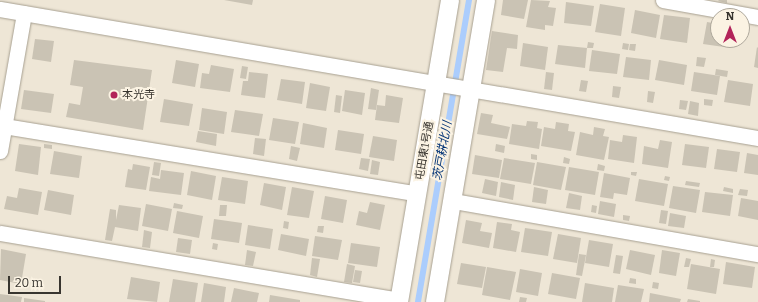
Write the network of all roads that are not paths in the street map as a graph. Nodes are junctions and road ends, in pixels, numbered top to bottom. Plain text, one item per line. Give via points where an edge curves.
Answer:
1 (450, 0) edge
2 (486, 0) edge
3 (663, 0) edge
4 (0, 9) edge
5 (24, 13) junction
6 (758, 17) edge
7 (441, 83) junction
8 (467, 88) junction
9 (4, 126) junction
10 (758, 138) edge
11 (0, 151) edge
12 (417, 194) junction
13 (453, 201) junction
14 (0, 233) edge
15 (758, 254) edge
16 (399, 301) edge
17 (435, 302) edge

1 - 7 street, 屯田東1号通
2 - 8 street
3 - 6 street
4 - 5 street
5 - 7 street
5 - 9 street
7 - 8 street
7 - 12 street, 屯田東1号通
8 - 10 street
8 - 13 street
9 - 11 street
9 - 12 street
12 - 16 street, 屯田東1号通
13 - 15 street
13 - 17 street
14 - 16 street

